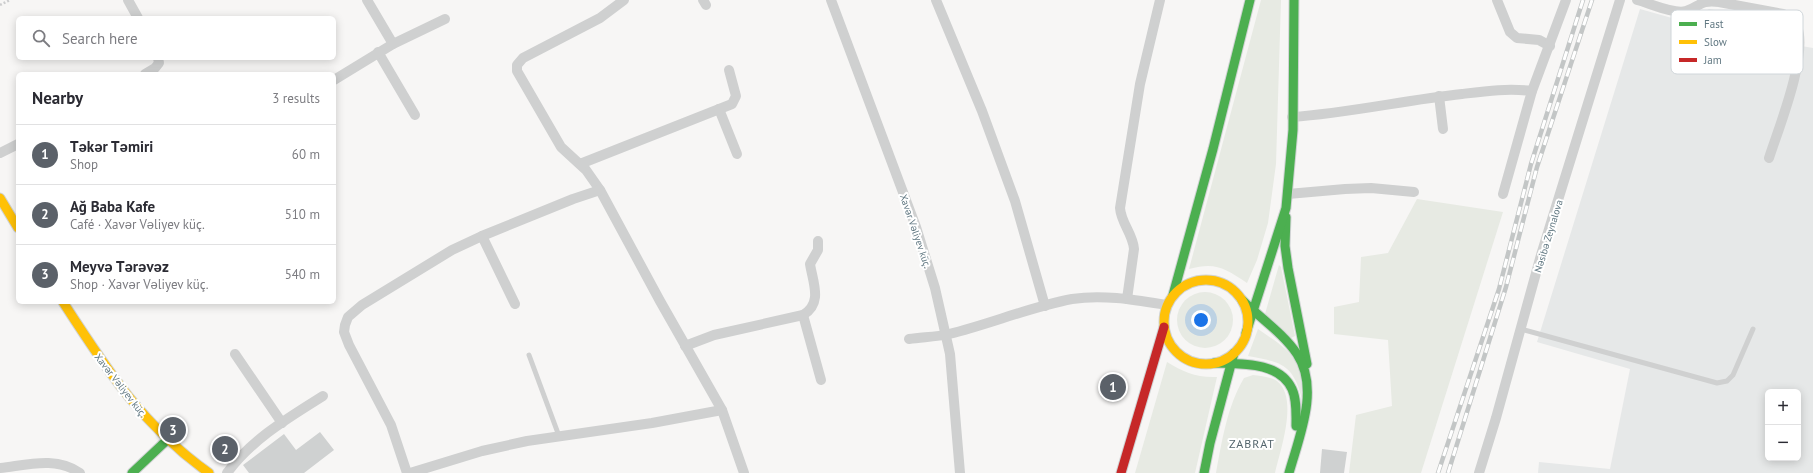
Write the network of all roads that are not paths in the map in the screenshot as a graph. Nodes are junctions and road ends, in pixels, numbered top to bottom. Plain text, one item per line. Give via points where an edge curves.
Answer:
1 (128, 0) edge
2 (367, 0) edge
3 (624, 0) edge
4 (831, 0) edge
5 (936, 0) edge
6 (1160, 0) edge
7 (1250, 0) edge
8 (1294, 0) edge
9 (1497, 0) edge
10 (1566, 0) edge
11 (1620, 0) edge
12 (1637, 0) edge
13 (1672, 10) edge
14 (1689, 10) edge
15 (1762, 10) edge
16 (137, 16) edge
17 (445, 19) dead end
18 (393, 44) junction
19 (1550, 46) junction
20 (378, 52) junction
21 (158, 60) edge
22 (729, 70) dead end
23 (148, 72) edge
24 (1795, 74) edge
25 (336, 79) edge
26 (1532, 91) junction
27 (1439, 96) junction
28 (719, 109) junction
29 (415, 115) dead end
30 (1292, 117) junction
31 (1443, 129) dead end
32 (16, 145) edge
33 (0, 153) edge
34 (737, 154) dead end
35 (1769, 158) dead end
36 (580, 164) junction
37 (600, 190) junction
38 (1414, 192) dead end
39 (1288, 194) junction
40 (1503, 194) dead end
41 (0, 198) edge
42 (1286, 208) junction
43 (16, 225) edge
44 (482, 236) junction
45 (818, 241) dead end
46 (1173, 295) junction
47 (1127, 299) junction
48 (1242, 300) junction
49 (64, 304) edge
50 (515, 304) dead end
51 (1167, 305) junction
52 (1045, 306) junction
53 (1254, 312) junction
54 (803, 315) junction
55 (1164, 327) junction
56 (1521, 329) junction
57 (1753, 329) dead end
58 (1246, 333) junction
59 (947, 335) junction
60 (909, 339) dead end
61 (685, 346) junction
62 (1234, 353) junction
63 (235, 354) dead end
64 (529, 354) dead end
65 (1214, 363) junction
66 (1232, 363) junction
67 (1307, 377) junction
68 (821, 380) dead end
69 (323, 396) dead end
70 (722, 410) junction
71 (282, 423) junction
72 (559, 436) junction
73 (167, 440) junction
74 (1294, 452) junction
75 (0, 468) edge
76 (80, 473) edge
77 (132, 473) edge
78 (209, 473) edge
79 (227, 473) edge
80 (406, 473) edge
81 (410, 473) edge
82 (744, 473) edge
83 (960, 473) edge
84 (1121, 473) edge
85 (1204, 473) edge
86 (1289, 473) edge
87 (1478, 473) edge

1 - 16 street
2 - 18 street
3 - 36 street via 600,18 523,58 517,65 517,71 561,147
4 - 59 street, Xavər Vəliyev küç. via 916,227
5 - 52 street via 982,111 1015,200
6 - 47 street via 1140,84 1120,208 1121,217 1134,241
7 - 46 main road
8 - 30 main road
9 - 19 street via 1510,32 1517,38 1540,40
10 - 19 street
11 - 56 street, Nəsibə Zeynalova
12 - 13 street
14 - 15 street via 1709,1
17 - 18 street
18 - 20 street
19 - 26 street
20 - 25 street
20 - 29 street
21 - 23 street via 155,68
22 - 28 street via 736,96 732,104
24 - 35 street
26 - 27 street via 1502,89
26 - 40 street
27 - 30 street via 1346,112
27 - 31 street
28 - 34 street
28 - 36 street
30 - 39 main road
32 - 33 street
36 - 37 street
37 - 44 street
37 - 61 street
38 - 39 street via 1345,188
39 - 42 main road
41 - 43 main road
42 - 53 main road
42 - 67 main road via 1288,268 1305,352
44 - 50 street
44 - 80 street via 452,250 362,306 348,317 345,324 344,332 349,345 391,425
45 - 54 street via 818,250 810,264 815,285 815,302 810,311
46 - 48 main road via 1181,287 1192,282 1209,280 1225,284
46 - 51 main road
47 - 51 street
47 - 52 street via 1074,299
48 - 53 main road
48 - 58 main road via 1248,322
49 - 73 main road, Xavər Vəliyev küç. via 128,396
51 - 55 main road
52 - 59 street
53 - 58 main road
53 - 67 main road via 1296,353
54 - 61 street via 714,335
54 - 68 street
55 - 65 main road via 1167,338 1181,356 1202,364
55 - 84 main road
56 - 57 lane via 1717,383 1728,381 1733,375
56 - 87 street, Nəsibə Zeynalova
58 - 62 main road via 1242,344
59 - 60 street
59 - 83 street, Xavər Vəliyev küç.
61 - 70 street
62 - 65 main road
62 - 66 main road
63 - 71 street
64 - 72 lane
65 - 66 main road
66 - 74 main road via 1265,367 1280,373 1286,379 1295,399
66 - 85 main road
67 - 74 main road via 1304,418
69 - 71 street
70 - 72 street
70 - 82 street
71 - 79 street via 250,446
72 - 81 street via 482,450
73 - 77 main road
73 - 78 main road, Xavər Vəliyev küç.
74 - 86 main road
75 - 76 street via 52,462 72,467

